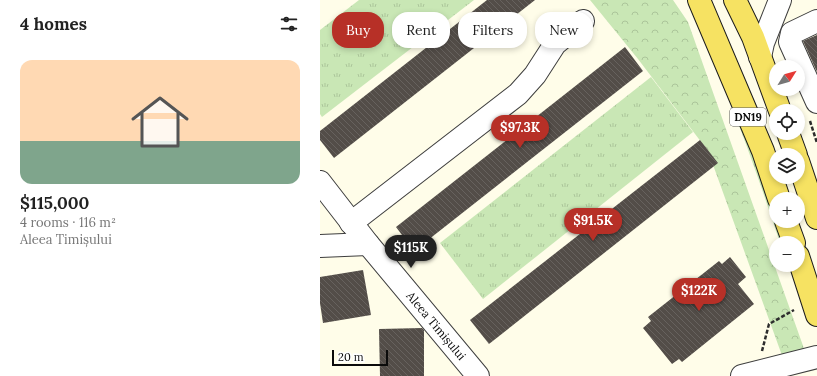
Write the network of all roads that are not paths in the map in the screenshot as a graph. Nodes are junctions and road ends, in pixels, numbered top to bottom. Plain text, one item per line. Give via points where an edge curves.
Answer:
1 (699, 0) edge
2 (735, 0) edge
3 (780, 0) edge
4 (817, 21) edge
5 (553, 48) edge
6 (760, 56) junction
7 (817, 102) edge
8 (777, 104) edge
9 (320, 182) edge
10 (805, 182) edge
11 (777, 192) edge
12 (817, 218) edge
13 (351, 223) junction
14 (368, 244) junction
15 (320, 246) edge
16 (801, 272) edge
17 (808, 311) edge
18 (817, 357) edge
19 (749, 374) edge
20 (478, 376) edge

1 - 11 main road, DN19 via 763,151
2 - 6 main road, DN19
3 - 6 street
4 - 7 street via 792,34 790,42
5 - 13 street via 536,75 518,94
6 - 8 main road, DN19
9 - 13 street, Aleea Timișului
10 - 12 main road
13 - 14 street, Aleea Timișului
14 - 15 street
14 - 20 street, Aleea Timișului
16 - 17 main road
18 - 19 street

